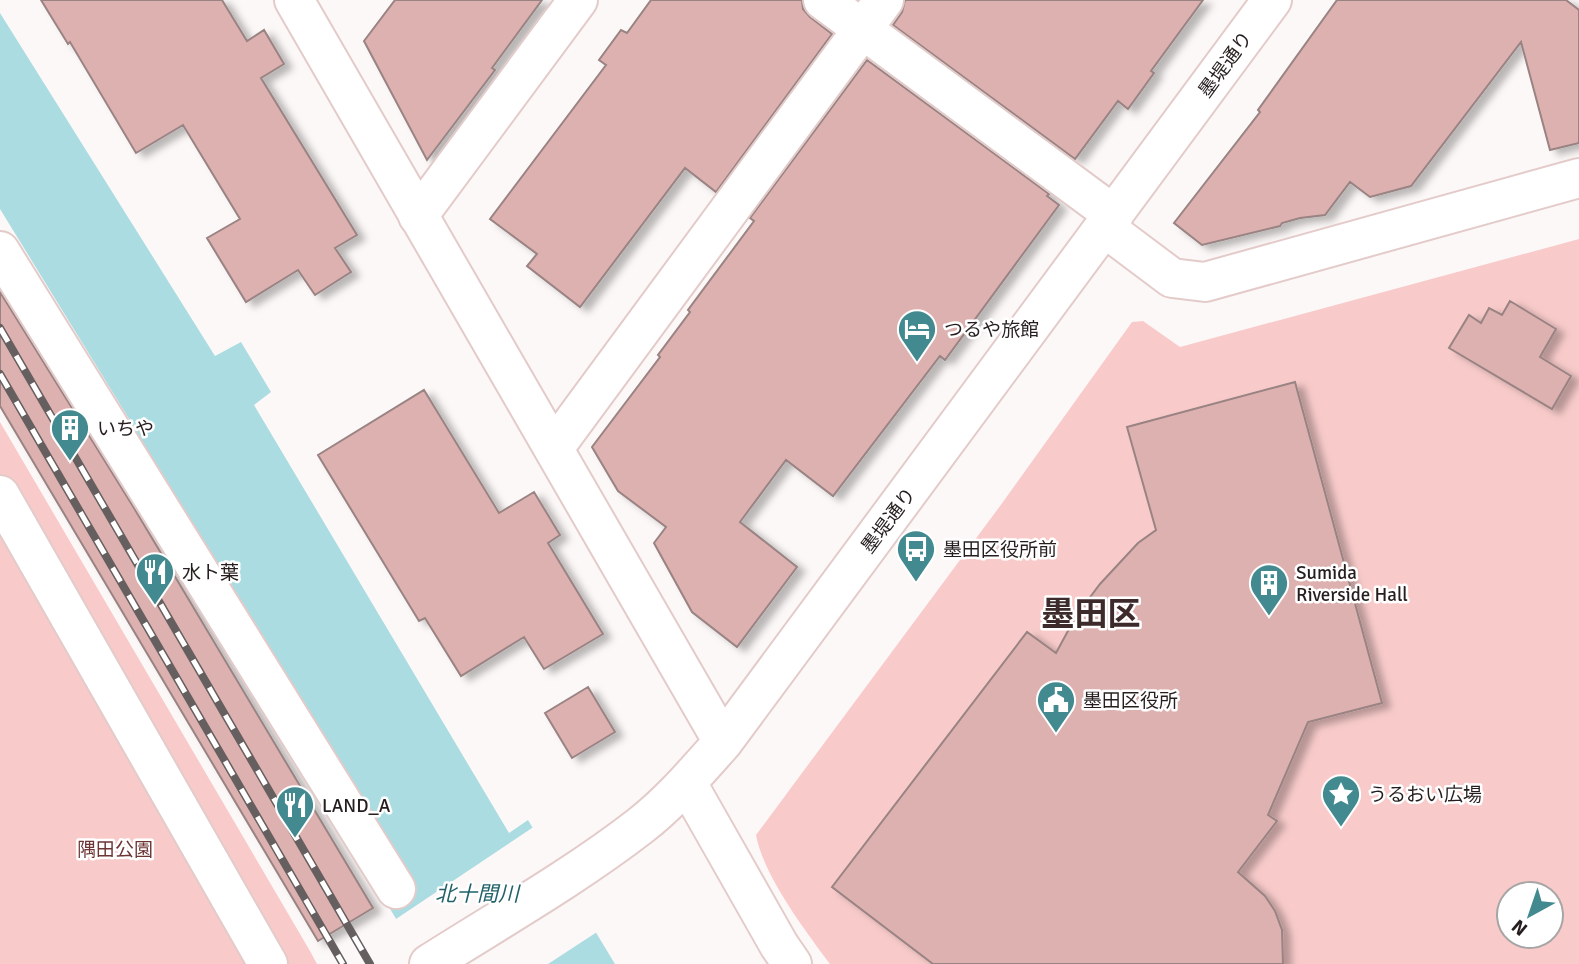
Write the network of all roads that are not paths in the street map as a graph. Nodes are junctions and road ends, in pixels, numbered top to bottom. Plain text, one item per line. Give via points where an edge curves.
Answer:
1 (294, 0) edge
2 (579, 0) edge
3 (823, 0) edge
4 (1272, 0) edge
5 (874, 15) edge
6 (1579, 178) edge
7 (418, 216) junction
8 (1109, 221) junction
9 (0, 251) edge
10 (554, 448) junction
11 (0, 495) edge
12 (723, 742) junction
13 (687, 783) junction
14 (396, 889) dead end
15 (268, 964) edge
16 (429, 964) edge
17 (792, 964) edge

1 - 7 street
2 - 7 street
3 - 5 street
4 - 8 street, 墨堤通り
5 - 8 street
5 - 10 street
6 - 8 street via 1205,282 1172,278
7 - 10 street
8 - 12 street, 墨堤通り
9 - 14 street
10 - 12 street
11 - 15 street
12 - 13 street, 墨堤通り
13 - 16 street, 墨堤通り via 641,825 569,876
13 - 17 street

